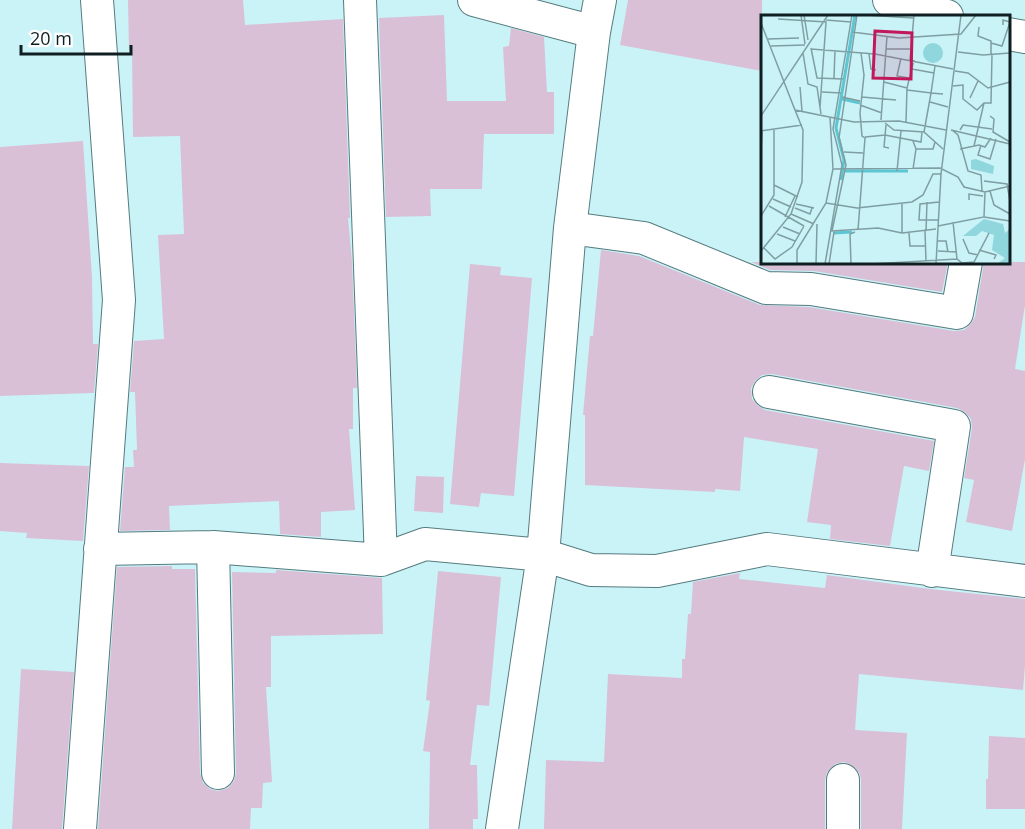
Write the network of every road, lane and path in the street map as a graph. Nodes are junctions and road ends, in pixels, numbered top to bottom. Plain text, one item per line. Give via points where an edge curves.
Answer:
1 (97, 0) edge
2 (360, 0) edge
3 (474, 0) edge
4 (600, 0) edge
5 (889, 0) edge
6 (943, 15) edge
7 (594, 32) junction
8 (570, 228) junction
9 (966, 264) edge
10 (769, 392) dead end
11 (213, 547) junction
12 (100, 549) junction
13 (543, 555) junction
14 (381, 560) junction
15 (932, 571) junction
16 (1025, 581) edge
17 (218, 773) dead end
18 (843, 780) dead end
19 (80, 829) edge
20 (502, 829) edge
21 (843, 829) edge

1 - 12 street via 119,300
2 - 14 street
3 - 7 street
4 - 7 street
5 - 6 street
7 - 8 street
8 - 9 street via 644,238 766,288 812,289 957,313
8 - 13 street
10 - 15 street via 954,426
11 - 12 street
11 - 14 street
11 - 17 street
12 - 19 street
13 - 14 street via 425,544
13 - 15 street via 591,570 657,571 767,549
13 - 20 street
15 - 16 street
18 - 21 street

